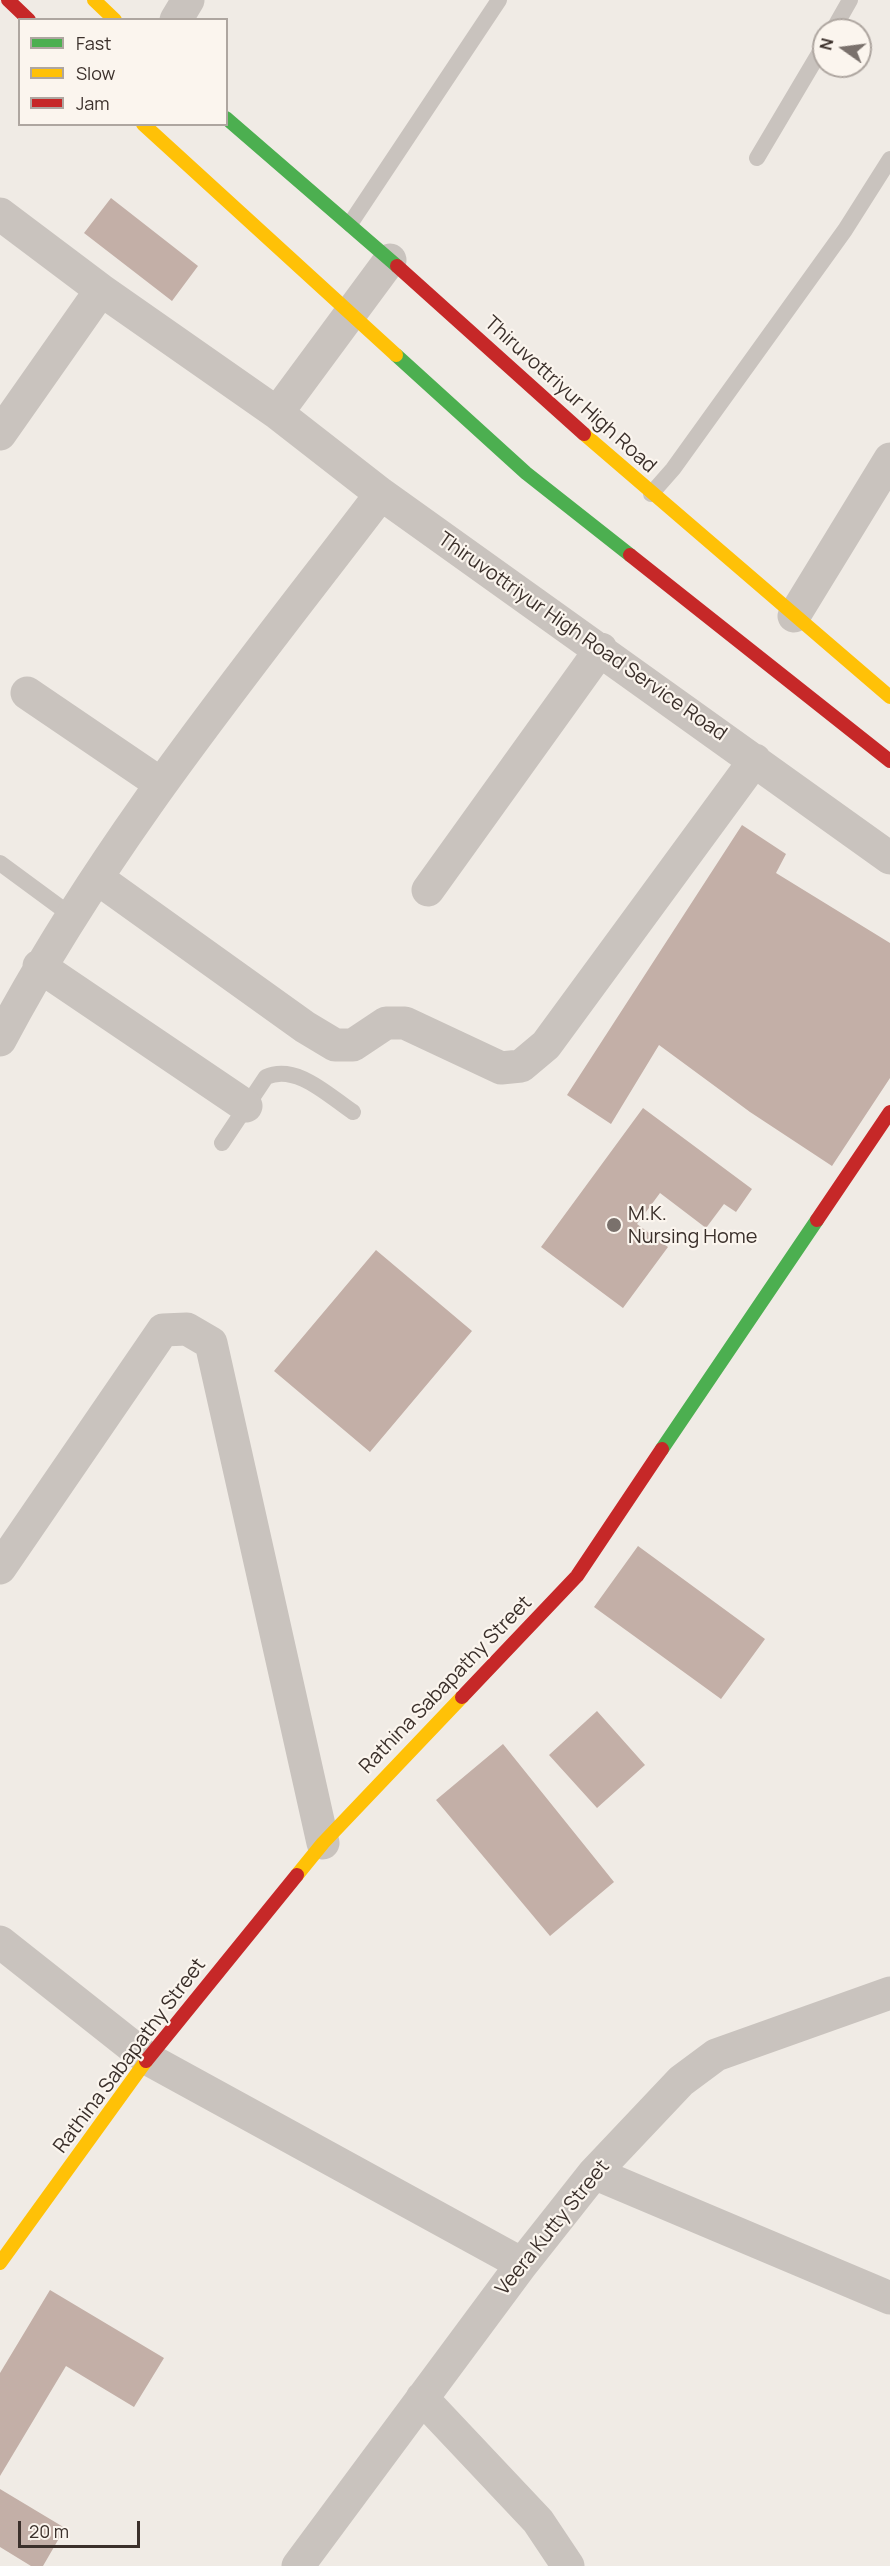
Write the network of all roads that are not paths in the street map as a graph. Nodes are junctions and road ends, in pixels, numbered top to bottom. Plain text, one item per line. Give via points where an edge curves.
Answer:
1 (8, 0) edge
2 (94, 0) edge
3 (188, 0) edge
4 (499, 0) edge
5 (850, 0) edge
6 (27, 18) edge
7 (113, 18) edge
8 (177, 18) edge
9 (840, 18) edge
10 (812, 66) edge
11 (228, 120) edge
12 (145, 126) edge
13 (758, 158) dead end
14 (890, 159) edge
15 (0, 214) edge
16 (350, 224) junction
17 (390, 260) junction
18 (101, 290) junction
19 (351, 314) junction
20 (277, 413) junction
21 (0, 434) edge
22 (890, 459) edge
23 (381, 494) junction
24 (651, 494) junction
25 (794, 616) junction
26 (601, 649) junction
27 (27, 693) dead end
28 (890, 697) edge
29 (755, 760) junction
30 (890, 761) edge
31 (160, 784) junction
32 (890, 858) edge
33 (0, 863) edge
34 (97, 878) junction
35 (428, 890) dead end
36 (72, 916) junction
37 (39, 966) junction
38 (0, 1040) edge
39 (246, 1106) junction
40 (352, 1112) dead end
41 (890, 1112) edge
42 (222, 1143) dead end
43 (0, 1568) edge
44 (323, 1843) junction
45 (0, 1942) edge
46 (890, 1993) edge
47 (148, 2059) junction
48 (594, 2173) junction
49 (0, 2263) edge
50 (522, 2265) junction
51 (890, 2298) edge
52 (422, 2398) junction
53 (298, 2566) edge
54 (568, 2566) edge

1 - 6 main road
2 - 7 main road
3 - 8 street
4 - 16 lane
5 - 9 lane
10 - 13 lane
11 - 16 main road, Thiruvottriyur High Road
12 - 19 main road
14 - 24 lane via 845,230
15 - 18 street, Thiruvottriyur High Road Service Road
16 - 17 main road, Thiruvottriyur High Road
17 - 19 street
17 - 24 main road, Thiruvottriyur High Road
18 - 20 street, Thiruvottriyur High Road Service Road
18 - 21 street
19 - 20 street
19 - 30 main road via 526,473
20 - 23 street, Thiruvottriyur High Road Service Road
22 - 25 street
23 - 26 street, Thiruvottriyur High Road Service Road
23 - 31 street
24 - 25 main road, Thiruvottriyur High Road
25 - 28 main road, Thiruvottriyur High Road
26 - 29 street, Thiruvottriyur High Road Service Road
26 - 35 street
27 - 31 street
29 - 32 street, Thiruvottriyur High Road Service Road
29 - 34 street via 546,1046 521,1066 501,1068 405,1023 386,1023 353,1045 335,1045
31 - 34 street
33 - 36 lane
34 - 36 street
36 - 37 street
37 - 38 street
37 - 39 street
39 - 40 lane via 266,1077 275,1073 307,1081
39 - 42 lane
41 - 44 main road, Rathina Sabapathy Street via 577,1576
43 - 44 street via 163,1329 187,1329 211,1343
44 - 47 main road, Rathina Sabapathy Street
45 - 47 street
46 - 48 street, Veera Kutty Street via 716,2055 681,2081
47 - 49 main road, Rathina Sabapathy Street
47 - 50 street
48 - 50 street, Veera Kutty Street
48 - 51 street
50 - 52 street, Veera Kutty Street
52 - 53 street, Veera Kutty Street
52 - 54 street via 538,2521

